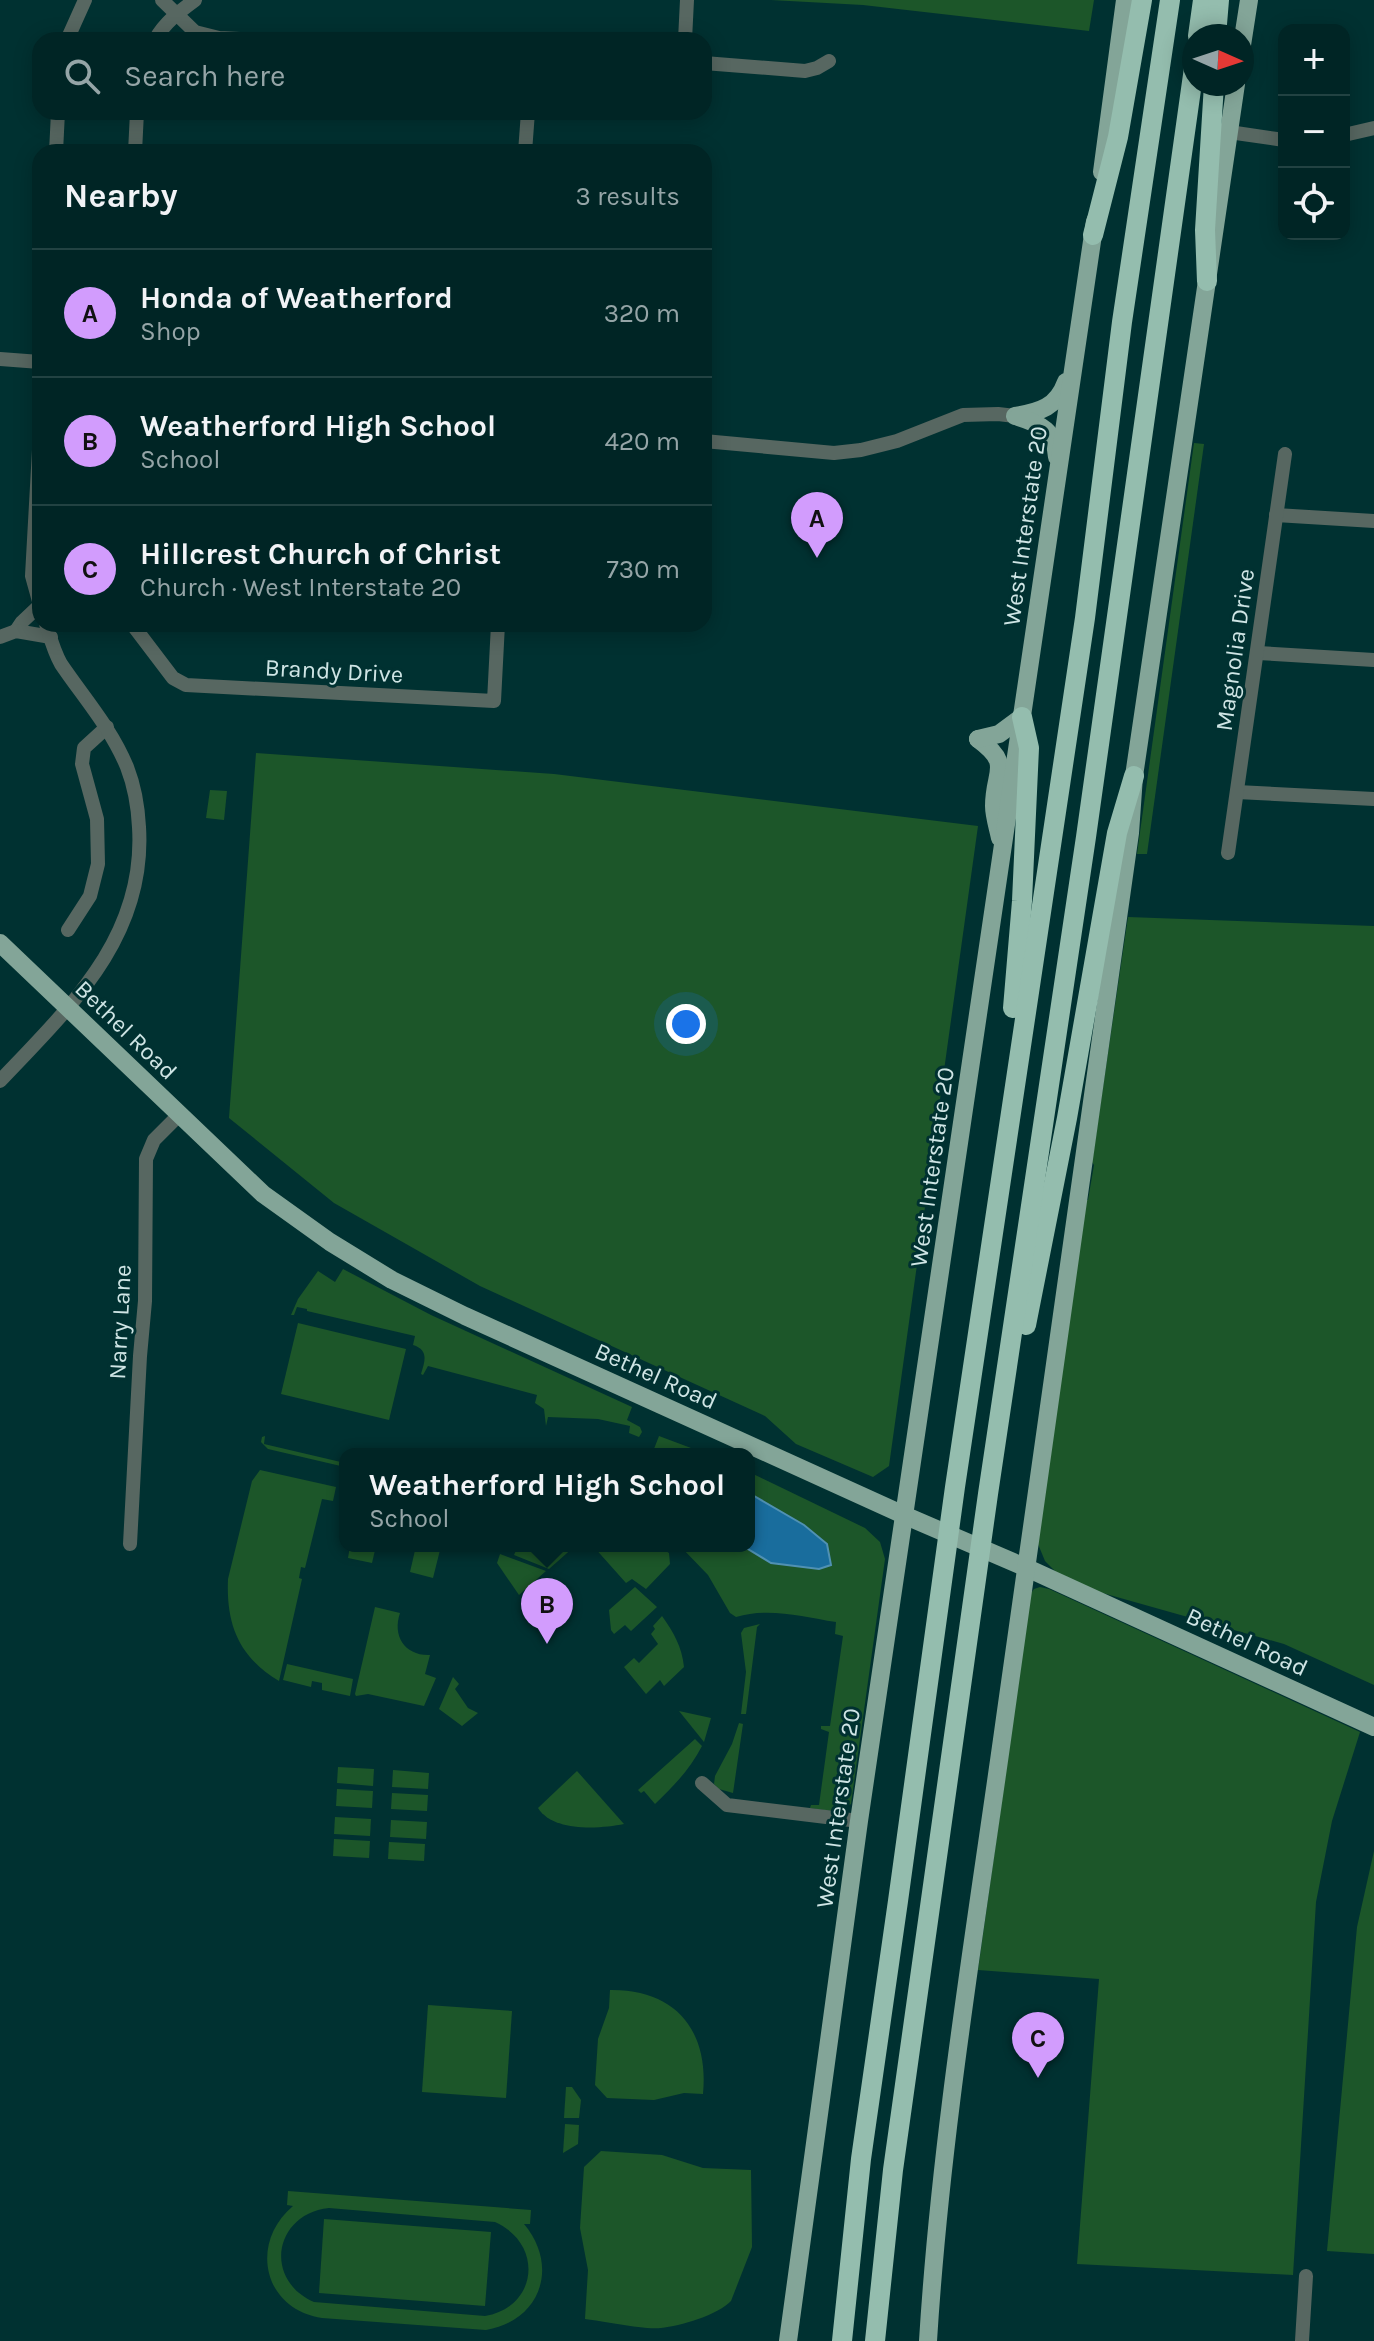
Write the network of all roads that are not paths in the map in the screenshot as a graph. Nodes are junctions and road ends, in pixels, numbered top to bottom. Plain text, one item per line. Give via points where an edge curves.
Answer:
1 (85, 0) edge
2 (162, 0) edge
3 (195, 0) edge
4 (687, 0) edge
5 (1125, 0) edge
6 (1142, 0) edge
7 (1170, 0) edge
8 (1203, 0) edge
9 (1219, 0) edge
10 (1249, 0) edge
11 (176, 14) junction
12 (1200, 24) edge
13 (1217, 24) edge
14 (1245, 24) edge
15 (71, 32) edge
16 (159, 32) edge
17 (195, 32) edge
18 (685, 32) edge
19 (829, 61) dead end
20 (712, 64) edge
21 (1190, 96) edge
22 (1213, 96) edge
23 (1234, 96) edge
24 (58, 120) edge
25 (137, 120) edge
26 (527, 120) edge
27 (1374, 128) edge
28 (1229, 132) junction
29 (1350, 134) edge
30 (1278, 139) edge
31 (56, 144) edge
32 (135, 144) edge
33 (526, 144) edge
34 (1093, 235) junction
35 (1207, 281) junction
36 (0, 359) edge
37 (32, 361) edge
38 (1074, 361) junction
39 (1015, 416) junction
40 (712, 442) edge
41 (1285, 454) dead end
42 (1058, 472) junction
43 (1276, 515) junction
44 (1374, 521) edge
45 (32, 613) edge
46 (16, 631) junction
47 (32, 631) edge
48 (48, 632) edge
49 (138, 632) edge
50 (498, 632) edge
51 (0, 637) edge
52 (1258, 653) junction
53 (1374, 660) edge
54 (1022, 717) junction
55 (107, 727) junction
56 (1134, 776) junction
57 (1237, 792) junction
58 (1374, 799) edge
59 (1002, 851) junction
60 (1228, 853) dead end
61 (68, 930) dead end
62 (0, 943) edge
63 (69, 1009) junction
64 (0, 1081) edge
65 (1011, 1109) junction
66 (179, 1115) junction
67 (1006, 1377) junction
68 (906, 1516) junction
69 (130, 1544) dead end
70 (1027, 1568) junction
71 (1374, 1727) edge
72 (702, 1783) dead end
73 (859, 1821) junction
74 (1306, 2276) dead end
75 (788, 2341) edge
76 (842, 2341) edge
77 (875, 2341) edge
78 (928, 2341) edge
79 (1302, 2341) edge

1 - 15 street
2 - 11 street
3 - 11 street
4 - 18 street
5 - 34 main road, West Interstate 20
6 - 34 highway via 1118,137
7 - 65 highway
8 - 12 highway
9 - 13 highway
10 - 14 main road
11 - 16 street
11 - 17 street
19 - 20 street via 805,71
21 - 67 highway
22 - 35 highway
23 - 28 main road
24 - 31 street
25 - 32 street
26 - 33 street
27 - 29 street
28 - 30 street
28 - 35 main road
34 - 38 main road, West Interstate 20
35 - 56 main road
36 - 37 street
38 - 39 main road via 1063,393 1049,408
38 - 42 main road, West Interstate 20
39 - 40 street via 963,415 897,441 848,452
39 - 42 main road via 1048,430
41 - 43 street, Magnolia Drive
42 - 54 main road, West Interstate 20
43 - 44 street
43 - 52 street, Magnolia Drive
45 - 46 street
46 - 47 street
46 - 51 street
48 - 55 street via 59,661
49 - 50 street, Brandy Drive via 173,678 186,685 494,701
52 - 53 street
52 - 57 street, Magnolia Drive
54 - 59 main road, West Interstate 20
54 - 59 main road via 999,734 978,739 999,762 993,808
54 - 65 highway via 1029,748 1021,915 1005,1076
55 - 61 street via 84,748 82,764 97,819 98,864 90,896
55 - 63 street via 128,768 138,807 135,889 122,928
56 - 67 highway via 1117,833 1041,1255 1021,1346
56 - 70 main road
57 - 58 street
57 - 60 street, Magnolia Drive
59 - 68 main road, West Interstate 20
62 - 63 main road, Bethel Road
63 - 64 street
63 - 66 main road, Bethel Road
65 - 76 highway via 861,2159
66 - 68 main road, Bethel Road via 263,1194 392,1280
66 - 69 street, Narry Lane via 154,1140 146,1159 145,1301
67 - 77 highway via 893,2170
68 - 70 main road, Bethel Road
68 - 73 main road, West Interstate 20
70 - 71 main road, Bethel Road
70 - 78 main road via 934,2240
72 - 73 street via 727,1805
73 - 75 main road, West Interstate 20
74 - 79 street

